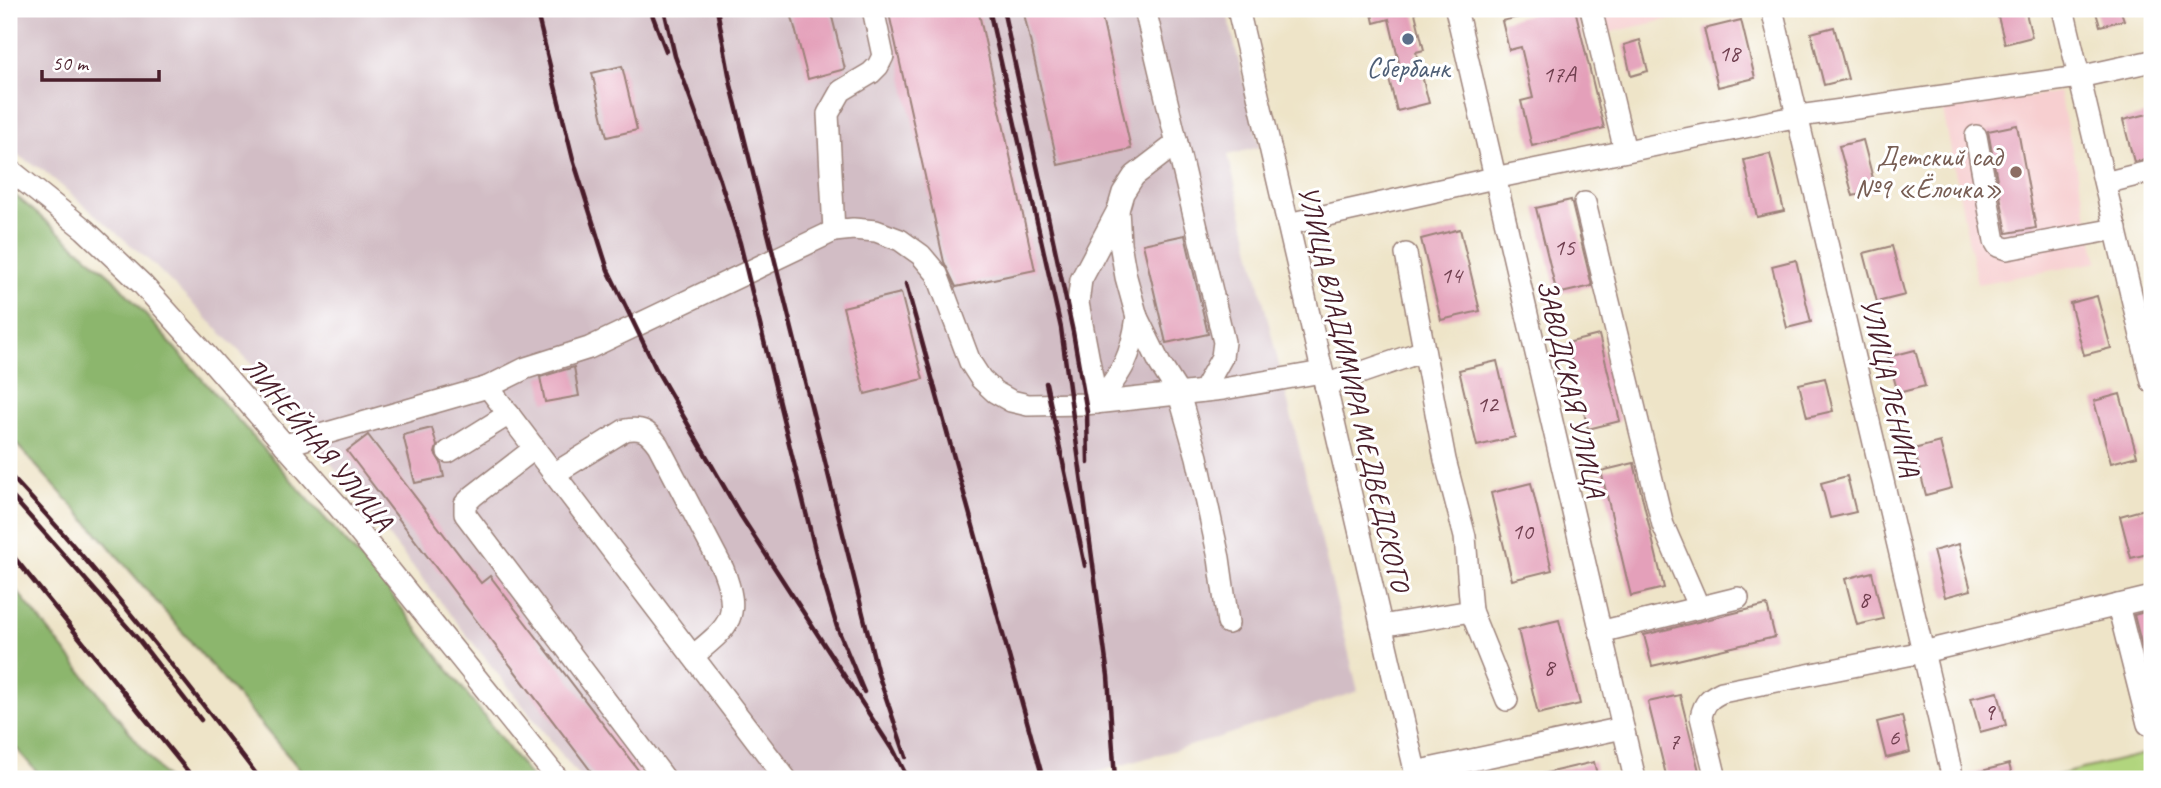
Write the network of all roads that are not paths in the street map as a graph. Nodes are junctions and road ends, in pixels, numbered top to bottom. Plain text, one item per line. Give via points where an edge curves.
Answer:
1 (873, 9) edge
2 (1145, 9) edge
3 (1238, 9) edge
4 (1456, 9) edge
5 (1591, 9) edge
6 (1772, 9) edge
7 (2063, 9) edge
8 (2152, 61) edge
9 (2079, 77) junction
10 (1799, 116) junction
11 (1976, 136) dead end
12 (1177, 143) junction
13 (1625, 151) junction
14 (9, 169) edge
15 (2152, 171) edge
16 (1494, 178) junction
17 (2105, 183) junction
18 (1584, 203) dead end
19 (1118, 210) junction
20 (1288, 224) junction
21 (2116, 229) junction
22 (834, 231) junction
23 (1406, 254) dead end
24 (1137, 317) junction
25 (1424, 351) junction
26 (1324, 378) junction
27 (2152, 382) edge
28 (488, 387) junction
29 (1203, 391) junction
30 (1179, 394) junction
31 (1097, 403) junction
32 (509, 414) junction
33 (285, 445) junction
34 (535, 449) junction
35 (448, 452) dead end
36 (554, 474) junction
37 (2152, 597) edge
38 (1738, 598) dead end
39 (2118, 606) junction
40 (1699, 608) junction
41 (1471, 611) junction
42 (1228, 623) dead end
43 (1381, 625) junction
44 (1600, 632) junction
45 (1923, 652) junction
46 (693, 656) junction
47 (1507, 700) dead end
48 (2148, 724) dead end
49 (1623, 728) junction
50 (1416, 776) edge
51 (558, 779) edge
52 (665, 779) edge
53 (786, 779) edge
54 (1634, 779) edge
55 (1716, 779) edge
56 (1953, 779) edge

1 - 22 street via 883,56 871,73 841,91 828,114
2 - 12 street
3 - 20 street, УЛИЦА ВЛАДИМИРА МЕДВЕДСКОГО
4 - 16 street, ЗАВОДСКАЯ УЛИЦА
5 - 13 street
6 - 10 street, УЛИЦА ЛЕНИНА
7 - 9 street
8 - 9 street
9 - 10 street
9 - 17 street
10 - 13 street
10 - 45 street, УЛИЦА ЛЕНИНА
11 - 21 street via 1998,246 2007,249
12 - 19 street via 1134,176
12 - 29 street via 1224,342 1222,357
13 - 16 street
14 - 33 street, ЛИНЕЙНАЯ УЛИЦА via 84,229 142,284
15 - 17 street
16 - 20 street
16 - 44 street, ЗАВОДСКАЯ УЛИЦА
17 - 21 street
18 - 40 street via 1663,525
19 - 24 street via 1126,277
19 - 31 street via 1078,291
20 - 26 street, УЛИЦА ВЛАДИМИРА МЕДВЕДСКОГО
21 - 27 street
22 - 28 street via 589,348 526,368
22 - 31 street via 876,231 921,255 937,274 970,362 995,392 1028,405
23 - 25 street
24 - 30 street
24 - 31 street via 1132,348 1121,373
25 - 26 street
25 - 41 street via 1444,460 1465,537
26 - 29 street
26 - 43 street, УЛИЦА ВЛАДИМИРА МЕДВЕДСКОГО
28 - 32 street
28 - 33 street
29 - 30 street
30 - 31 street
30 - 42 street via 1208,499
32 - 34 street
32 - 35 street
33 - 51 street, ЛИНЕЙНАЯ УЛИЦА
34 - 36 street
34 - 52 street via 473,496 465,513
36 - 46 street
36 - 46 street via 625,430 648,432 658,445 731,590 732,611 725,629
37 - 39 street
38 - 40 street
39 - 45 street
39 - 48 street
40 - 44 street
41 - 43 street
41 - 47 street
43 - 50 street, УЛИЦА ВЛАДИМИРА МЕДВЕДСКОГО
44 - 49 street, ЗАВОДСКАЯ УЛИЦА
45 - 55 street via 1710,698 1701,717
45 - 56 street, УЛИЦА ЛЕНИНА
46 - 53 street
49 - 50 street
49 - 54 street, ЗАВОДСКАЯ УЛИЦА

